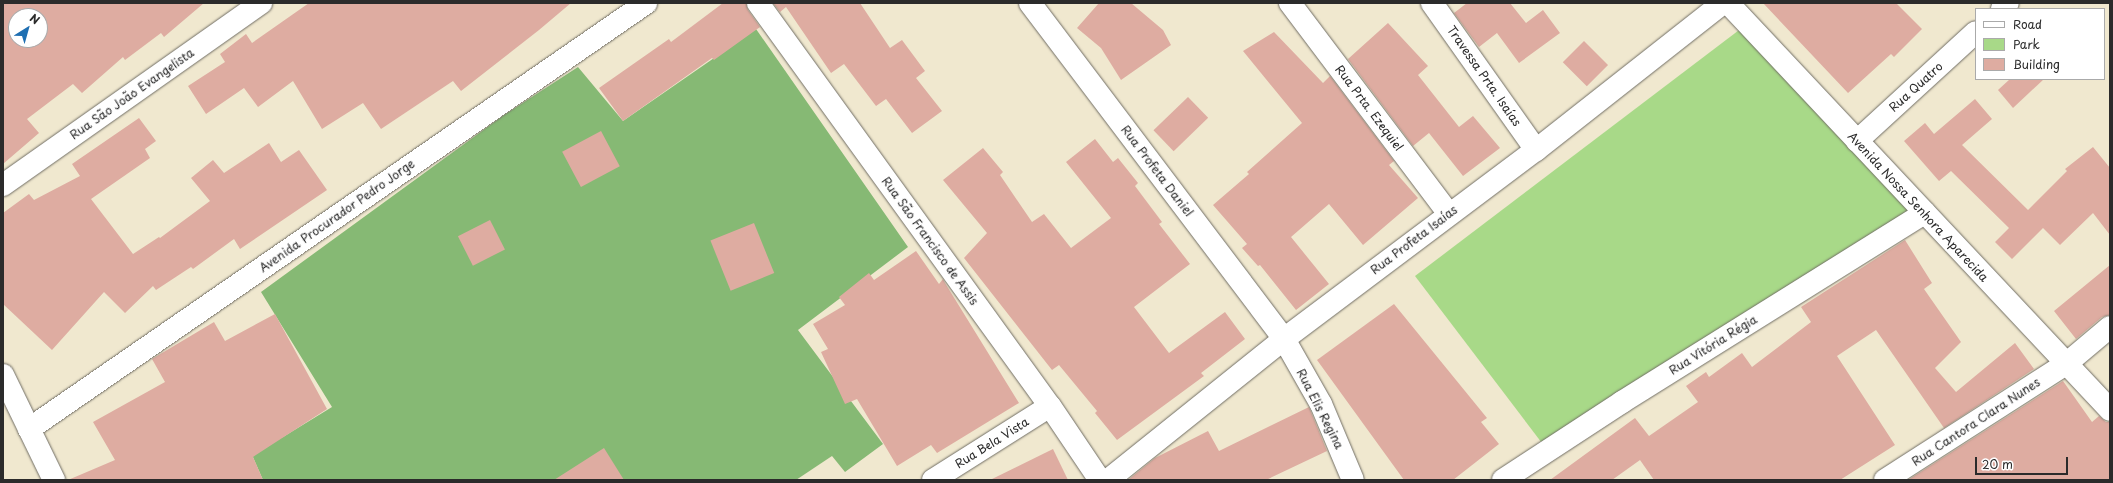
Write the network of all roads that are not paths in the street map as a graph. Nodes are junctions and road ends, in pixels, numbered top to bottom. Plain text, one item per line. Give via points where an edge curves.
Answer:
1 (261, 3) edge
2 (646, 3) edge
3 (758, 3) edge
4 (1030, 3) edge
5 (1290, 3) edge
6 (1432, 3) edge
7 (1723, 3) edge
8 (1728, 3) edge
9 (1975, 33) edge
10 (1857, 141) junction
11 (1536, 150) junction
12 (3, 185) edge
13 (1925, 213) junction
14 (1449, 214) junction
15 (2110, 327) edge
16 (1284, 339) junction
17 (2066, 364) junction
18 (3, 376) edge
19 (1050, 406) junction
20 (2110, 410) edge
21 (28, 429) junction
22 (54, 480) edge
23 (933, 480) edge
24 (1100, 480) edge
25 (1108, 480) edge
26 (1353, 480) edge
27 (1503, 480) edge
28 (1885, 480) edge

1 - 12 street, Rua São João Evangelista
2 - 21 street, Avenida Procurador Pedro Jorge
3 - 19 street, Rua São Francisco de Assis
4 - 16 street, Rua Profeta Daniel
5 - 14 street, Rua Prta. Ezequiel
6 - 11 street, Travessa Prta. Isaías
7 - 11 street, Rua Profeta Isaías
8 - 10 street, Avenida Nossa Senhora Aparecida
9 - 10 street, Rua Quatro
10 - 13 street, Avenida Nossa Senhora Aparecida
11 - 14 street, Rua Profeta Isaías
13 - 17 street, Avenida Nossa Senhora Aparecida
13 - 27 street, Rua Vitória Régia via 1622,402
14 - 16 street, Rua Profeta Isaías
15 - 17 street, Rua Cantora Clara Nunes
16 - 25 street, Rua Profeta Isaías
16 - 26 street, Rua Elis Regina via 1320,404
17 - 20 street, Avenida Nossa Senhora Aparecida
17 - 28 street, Rua Cantora Clara Nunes
18 - 21 street
19 - 23 street, Rua Bela Vista
19 - 24 street, Rua São Francisco de Assis
21 - 22 street

